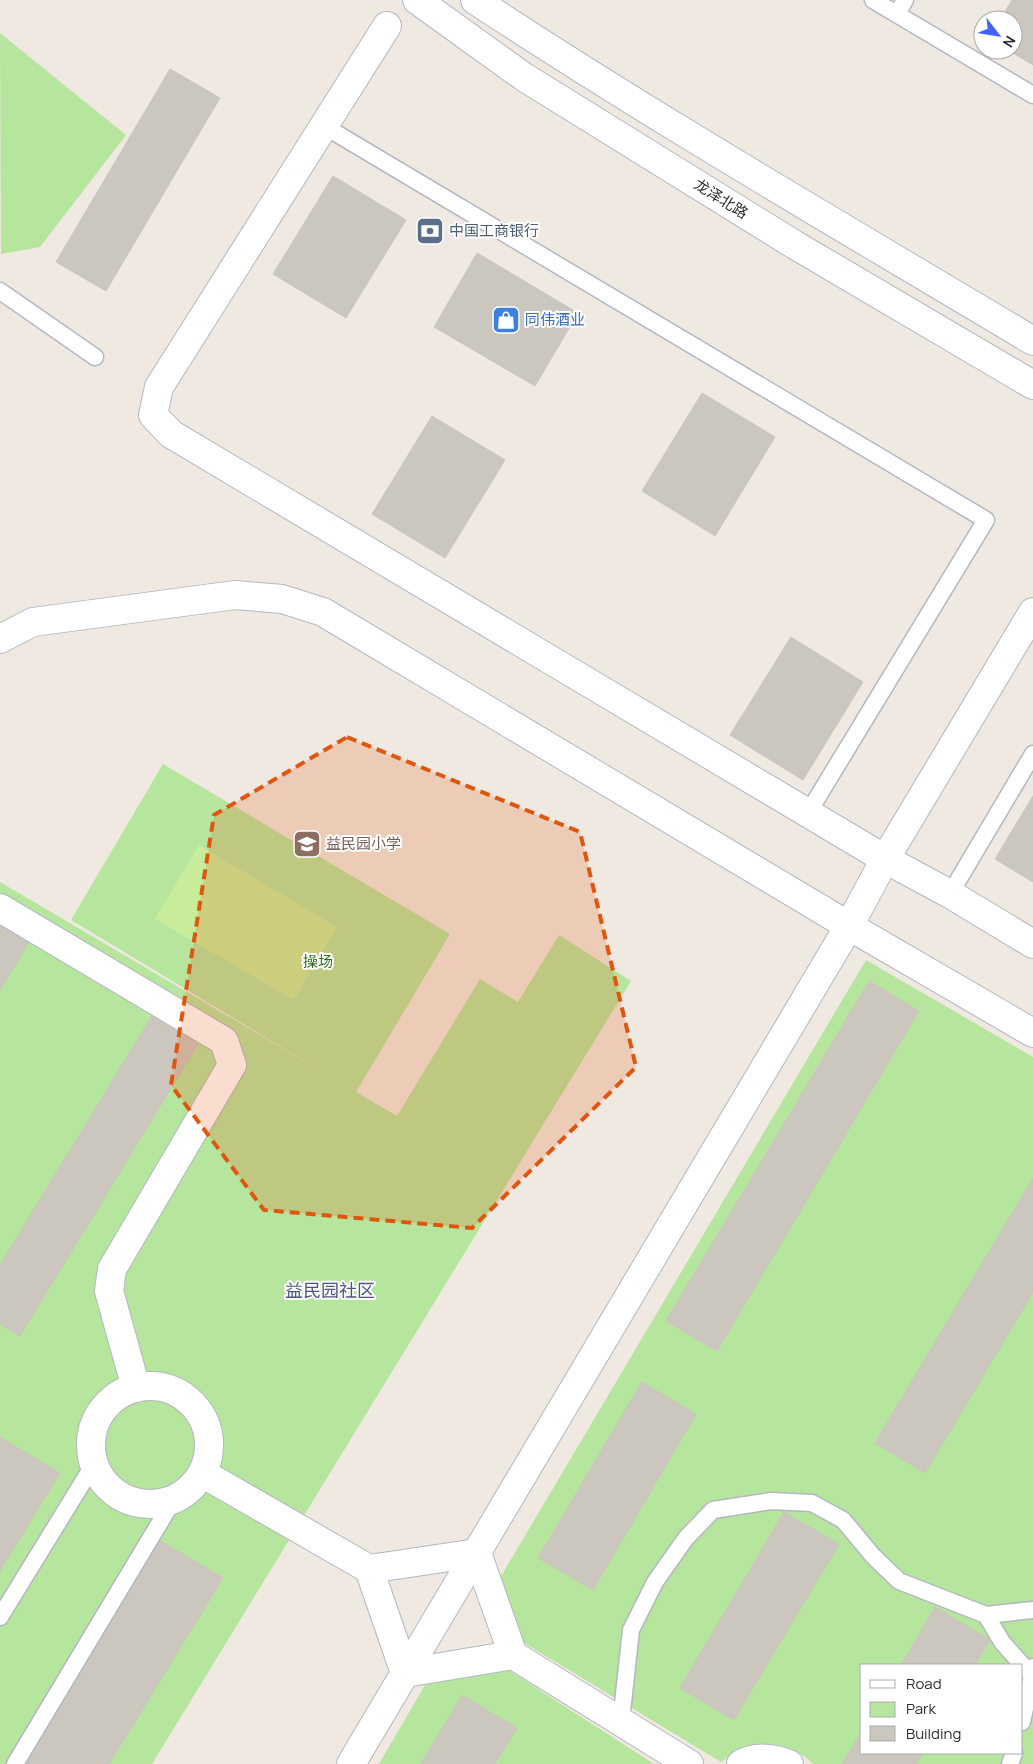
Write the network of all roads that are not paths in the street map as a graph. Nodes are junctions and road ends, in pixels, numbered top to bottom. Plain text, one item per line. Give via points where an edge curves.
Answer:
1 (417, 0) edge
2 (475, 0) edge
3 (873, 0) edge
4 (901, 7) edge
5 (387, 26) dead end
6 (1033, 95) edge
7 (324, 126) junction
8 (0, 291) edge
9 (1033, 341) edge
10 (96, 357) dead end
11 (1033, 385) edge
12 (1033, 612) edge
13 (0, 639) edge
14 (1033, 754) edge
15 (808, 814) junction
16 (885, 859) junction
17 (950, 894) junction
18 (0, 908) edge
19 (849, 926) junction
20 (1033, 944) edge
21 (1033, 1033) edge
22 (136, 1388) junction
23 (94, 1464) junction
24 (202, 1474) junction
25 (174, 1499) junction
26 (477, 1553) junction
27 (369, 1569) junction
28 (1033, 1610) edge
29 (986, 1615) junction
30 (0, 1617) edge
31 (513, 1655) junction
32 (1033, 1672) edge
33 (405, 1673) junction
34 (1023, 1717) edge
35 (621, 1721) junction
36 (16, 1764) edge
37 (351, 1764) edge
38 (689, 1764) edge
39 (740, 1764) edge
40 (789, 1764) edge

1 - 11 street, 龙泽北路 via 524,77 794,245
2 - 9 street via 552,51
3 - 4 lane
4 - 6 lane
5 - 7 street
7 - 15 street via 159,388 153,415 171,434
7 - 15 lane via 986,520
8 - 10 lane
12 - 16 street
13 - 19 street via 33,622 235,595 282,599 323,612
14 - 17 lane
15 - 16 street
16 - 17 street
16 - 19 street
17 - 20 street
18 - 22 street via 224,1041 232,1065 112,1270 109,1291
19 - 21 street
19 - 26 street
22 - 23 street via 118,1395 104,1408 94,1426 91,1445
22 - 24 street via 156,1386 174,1391 203,1417 208,1435 208,1455
23 - 25 street via 103,1481 118,1495 135,1502 154,1504
23 - 30 lane
24 - 25 street via 190,1489
24 - 27 street
25 - 36 lane
26 - 27 street
26 - 31 street
26 - 33 street
27 - 33 street
28 - 29 lane
29 - 32 lane via 1002,1642
29 - 35 lane via 899,1581 873,1556 844,1520 812,1503 771,1501 713,1510 686,1538 655,1582 631,1630
31 - 33 street
31 - 35 street
32 - 34 lane
33 - 37 street
35 - 38 street
39 - 40 street via 759,1758 774,1758

